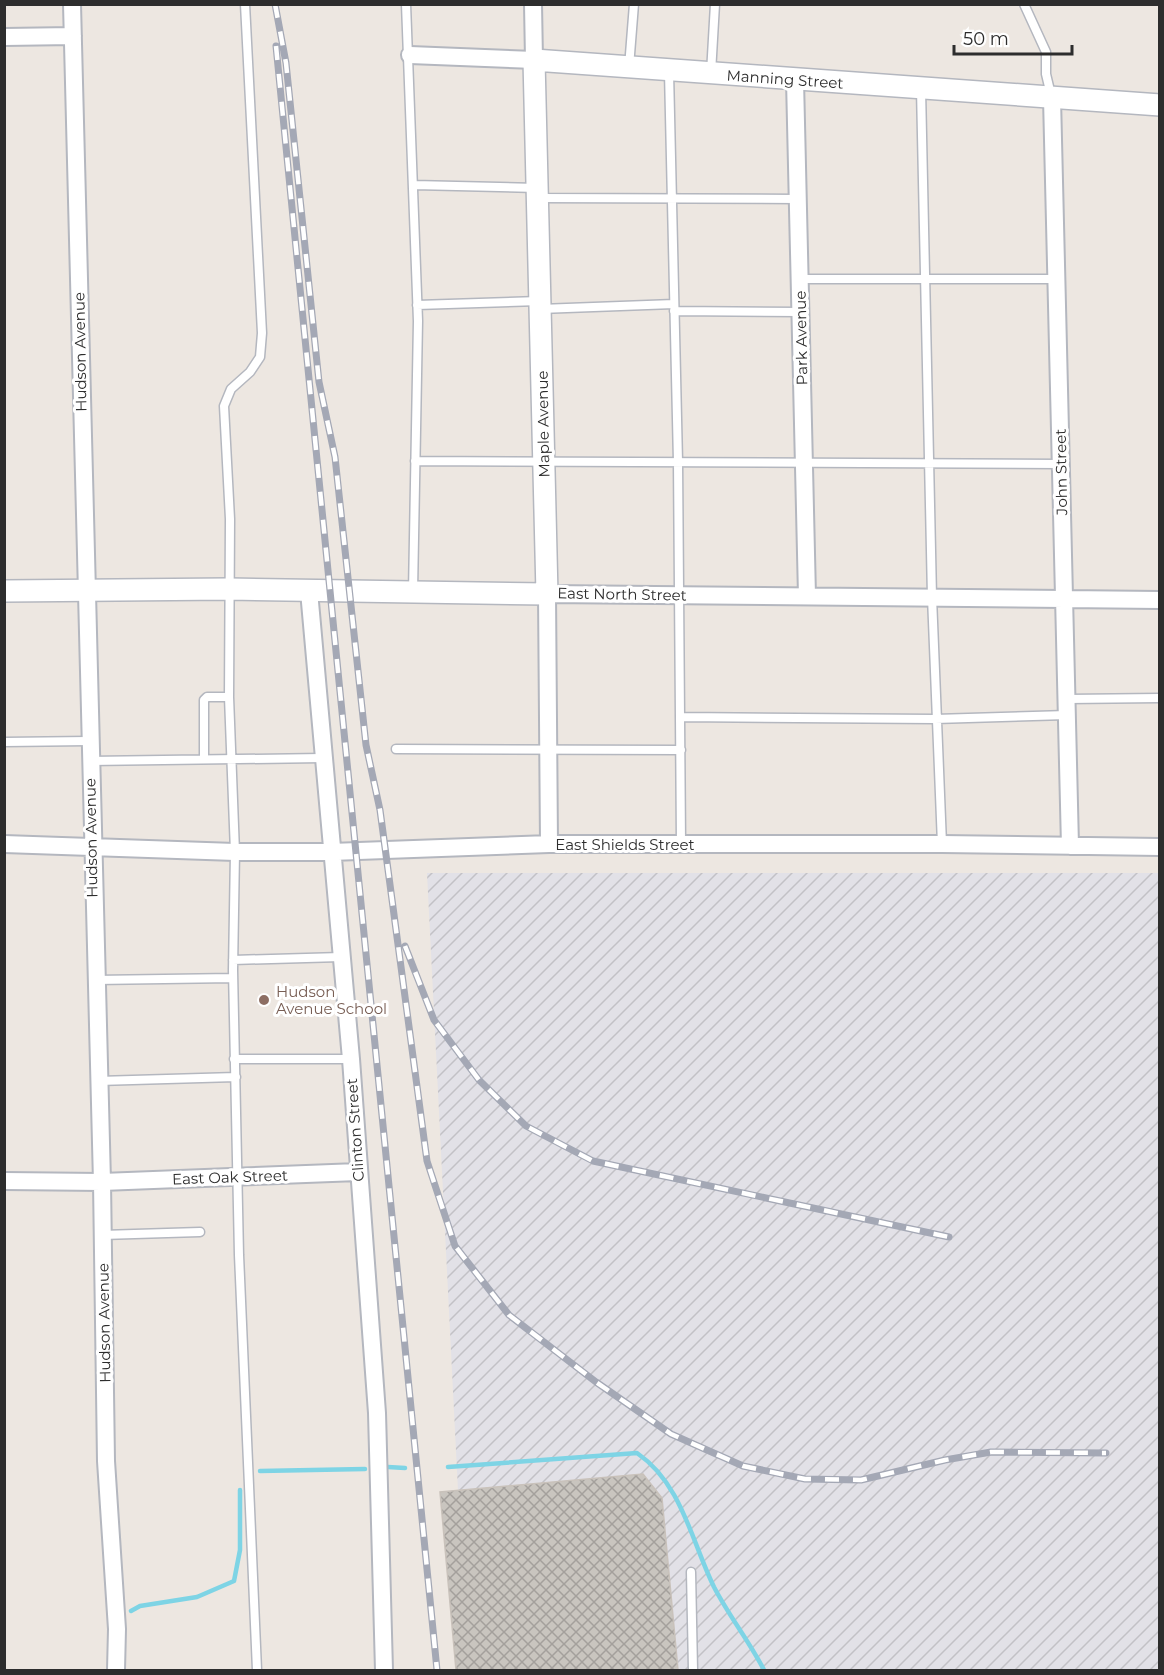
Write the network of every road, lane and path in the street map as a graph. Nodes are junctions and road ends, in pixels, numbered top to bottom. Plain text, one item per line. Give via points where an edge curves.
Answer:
1 (72, 4) edge
2 (245, 4) edge
3 (406, 4) edge
4 (533, 4) edge
5 (634, 4) edge
6 (715, 4) edge
7 (1024, 4) edge
8 (73, 36) junction
9 (4, 37) edge
10 (410, 55) junction
11 (534, 60) junction
12 (629, 67) junction
13 (669, 71) junction
14 (711, 73) junction
15 (795, 80) junction
16 (921, 88) junction
17 (1052, 98) junction
18 (1160, 105) edge
19 (414, 185) junction
20 (537, 193) junction
21 (672, 197) junction
22 (798, 199) junction
23 (926, 277) junction
24 (800, 279) junction
25 (1056, 279) junction
26 (417, 305) junction
27 (540, 305) junction
28 (674, 307) junction
29 (800, 312) junction
30 (415, 461) junction
31 (678, 462) junction
32 (931, 463) junction
33 (543, 464) junction
34 (804, 464) junction
35 (1061, 464) junction
36 (229, 589) junction
37 (4, 591) edge
38 (309, 591) junction
39 (85, 592) junction
40 (413, 592) junction
41 (547, 594) junction
42 (678, 595) junction
43 (807, 596) junction
44 (932, 597) junction
45 (1064, 598) junction
46 (1160, 600) edge
47 (229, 697) junction
48 (1160, 698) edge
49 (1067, 707) junction
50 (681, 717) junction
51 (935, 719) junction
52 (89, 741) junction
53 (4, 742) edge
54 (396, 749) dead end
55 (548, 750) junction
56 (681, 750) junction
57 (323, 758) junction
58 (204, 759) junction
59 (232, 759) junction
60 (89, 761) junction
61 (4, 844) edge
62 (549, 844) junction
63 (942, 844) junction
64 (681, 845) junction
65 (91, 846) junction
66 (1070, 846) junction
67 (1160, 847) edge
68 (235, 852) junction
69 (331, 852) junction
70 (341, 957) junction
71 (233, 960) junction
72 (233, 978) junction
73 (95, 980) junction
74 (234, 1059) junction
75 (351, 1059) junction
76 (236, 1077) junction
77 (98, 1081) junction
78 (358, 1172) junction
79 (238, 1177) junction
80 (4, 1181) edge
81 (102, 1182) junction
82 (200, 1232) dead end
83 (102, 1235) junction
84 (691, 1572) dead end
85 (116, 1671) edge
86 (257, 1671) edge
87 (384, 1671) edge
88 (693, 1671) edge

1 - 8 street, Hudson Avenue
2 - 36 lane via 262,333 260,357 231,389 224,406
3 - 10 lane
4 - 11 street, Maple Avenue
5 - 12 lane
6 - 14 lane
7 - 17 lane via 1046,52
8 - 9 street
8 - 39 street, Hudson Avenue
10 - 11 street, Manning Street
10 - 19 lane
11 - 12 street, Manning Street
11 - 20 street, Maple Avenue
12 - 13 street, Manning Street
13 - 14 street, Manning Street
13 - 21 lane
14 - 15 street, Manning Street
15 - 16 street, Manning Street
15 - 22 street, Park Avenue
16 - 17 street, Manning Street
16 - 23 lane
17 - 18 street, Manning Street
17 - 25 street, John Street
19 - 20 lane
19 - 26 lane
20 - 21 lane
20 - 27 street, Maple Avenue
21 - 22 lane
21 - 28 lane
22 - 24 street, Park Avenue
23 - 24 lane
23 - 25 lane
23 - 32 lane
24 - 29 street, Park Avenue
25 - 35 street, John Street
26 - 27 lane
26 - 30 lane
27 - 28 lane
27 - 33 street, Maple Avenue
28 - 29 lane
28 - 31 lane
29 - 34 street, Park Avenue
30 - 33 lane
30 - 40 lane
31 - 33 lane
31 - 34 lane
31 - 42 lane
32 - 34 lane
32 - 35 lane
32 - 44 lane
33 - 41 street, Maple Avenue
34 - 43 street, Park Avenue
35 - 45 street, John Street
36 - 38 street, East North Street
36 - 39 street, East North Street
36 - 47 lane
37 - 39 street, East North Street
38 - 40 street, East North Street
38 - 57 street, Clinton Street
39 - 52 street, Hudson Avenue
40 - 41 street, East North Street
41 - 42 street, East North Street
41 - 55 street, Maple Avenue
42 - 43 street, East North Street
42 - 50 lane
43 - 44 street, East North Street
44 - 45 street, East North Street
44 - 51 lane via 937,668
45 - 46 street, East North Street
45 - 49 street, John Street
47 - 58 lane via 204,700
47 - 59 lane
48 - 49 lane
49 - 51 lane
49 - 66 street, John Street
50 - 51 lane
50 - 56 lane
51 - 63 lane
52 - 53 lane
52 - 60 street, Hudson Avenue
54 - 55 lane
55 - 56 lane
55 - 62 street, Maple Avenue
56 - 64 lane
57 - 59 lane
57 - 69 street, Clinton Street
58 - 59 lane
58 - 60 lane
59 - 68 lane
60 - 65 street, Hudson Avenue
61 - 65 street, East Shields Street
62 - 64 street, East Shields Street
62 - 69 street, East Shields Street
63 - 64 street, East Shields Street
63 - 66 street, East Shields Street
65 - 68 street, East Shields Street
65 - 73 street, Hudson Avenue
66 - 67 street, East Shields Street
68 - 69 street, East Shields Street
68 - 71 lane
69 - 70 street, Clinton Street
70 - 71 lane
70 - 75 street, Clinton Street
71 - 72 lane
72 - 73 lane
72 - 74 lane
73 - 77 street, Hudson Avenue
74 - 75 lane
74 - 76 lane
75 - 78 street, Clinton Street
76 - 77 lane
76 - 79 lane
77 - 81 street, Hudson Avenue
78 - 79 street, East Oak Street
78 - 87 street, Clinton Street via 377,1413
79 - 81 street, East Oak Street
79 - 86 lane
80 - 81 street, East Oak Street
81 - 83 street, Hudson Avenue
82 - 83 lane
83 - 85 street, Hudson Avenue via 106,1461
84 - 88 lane

